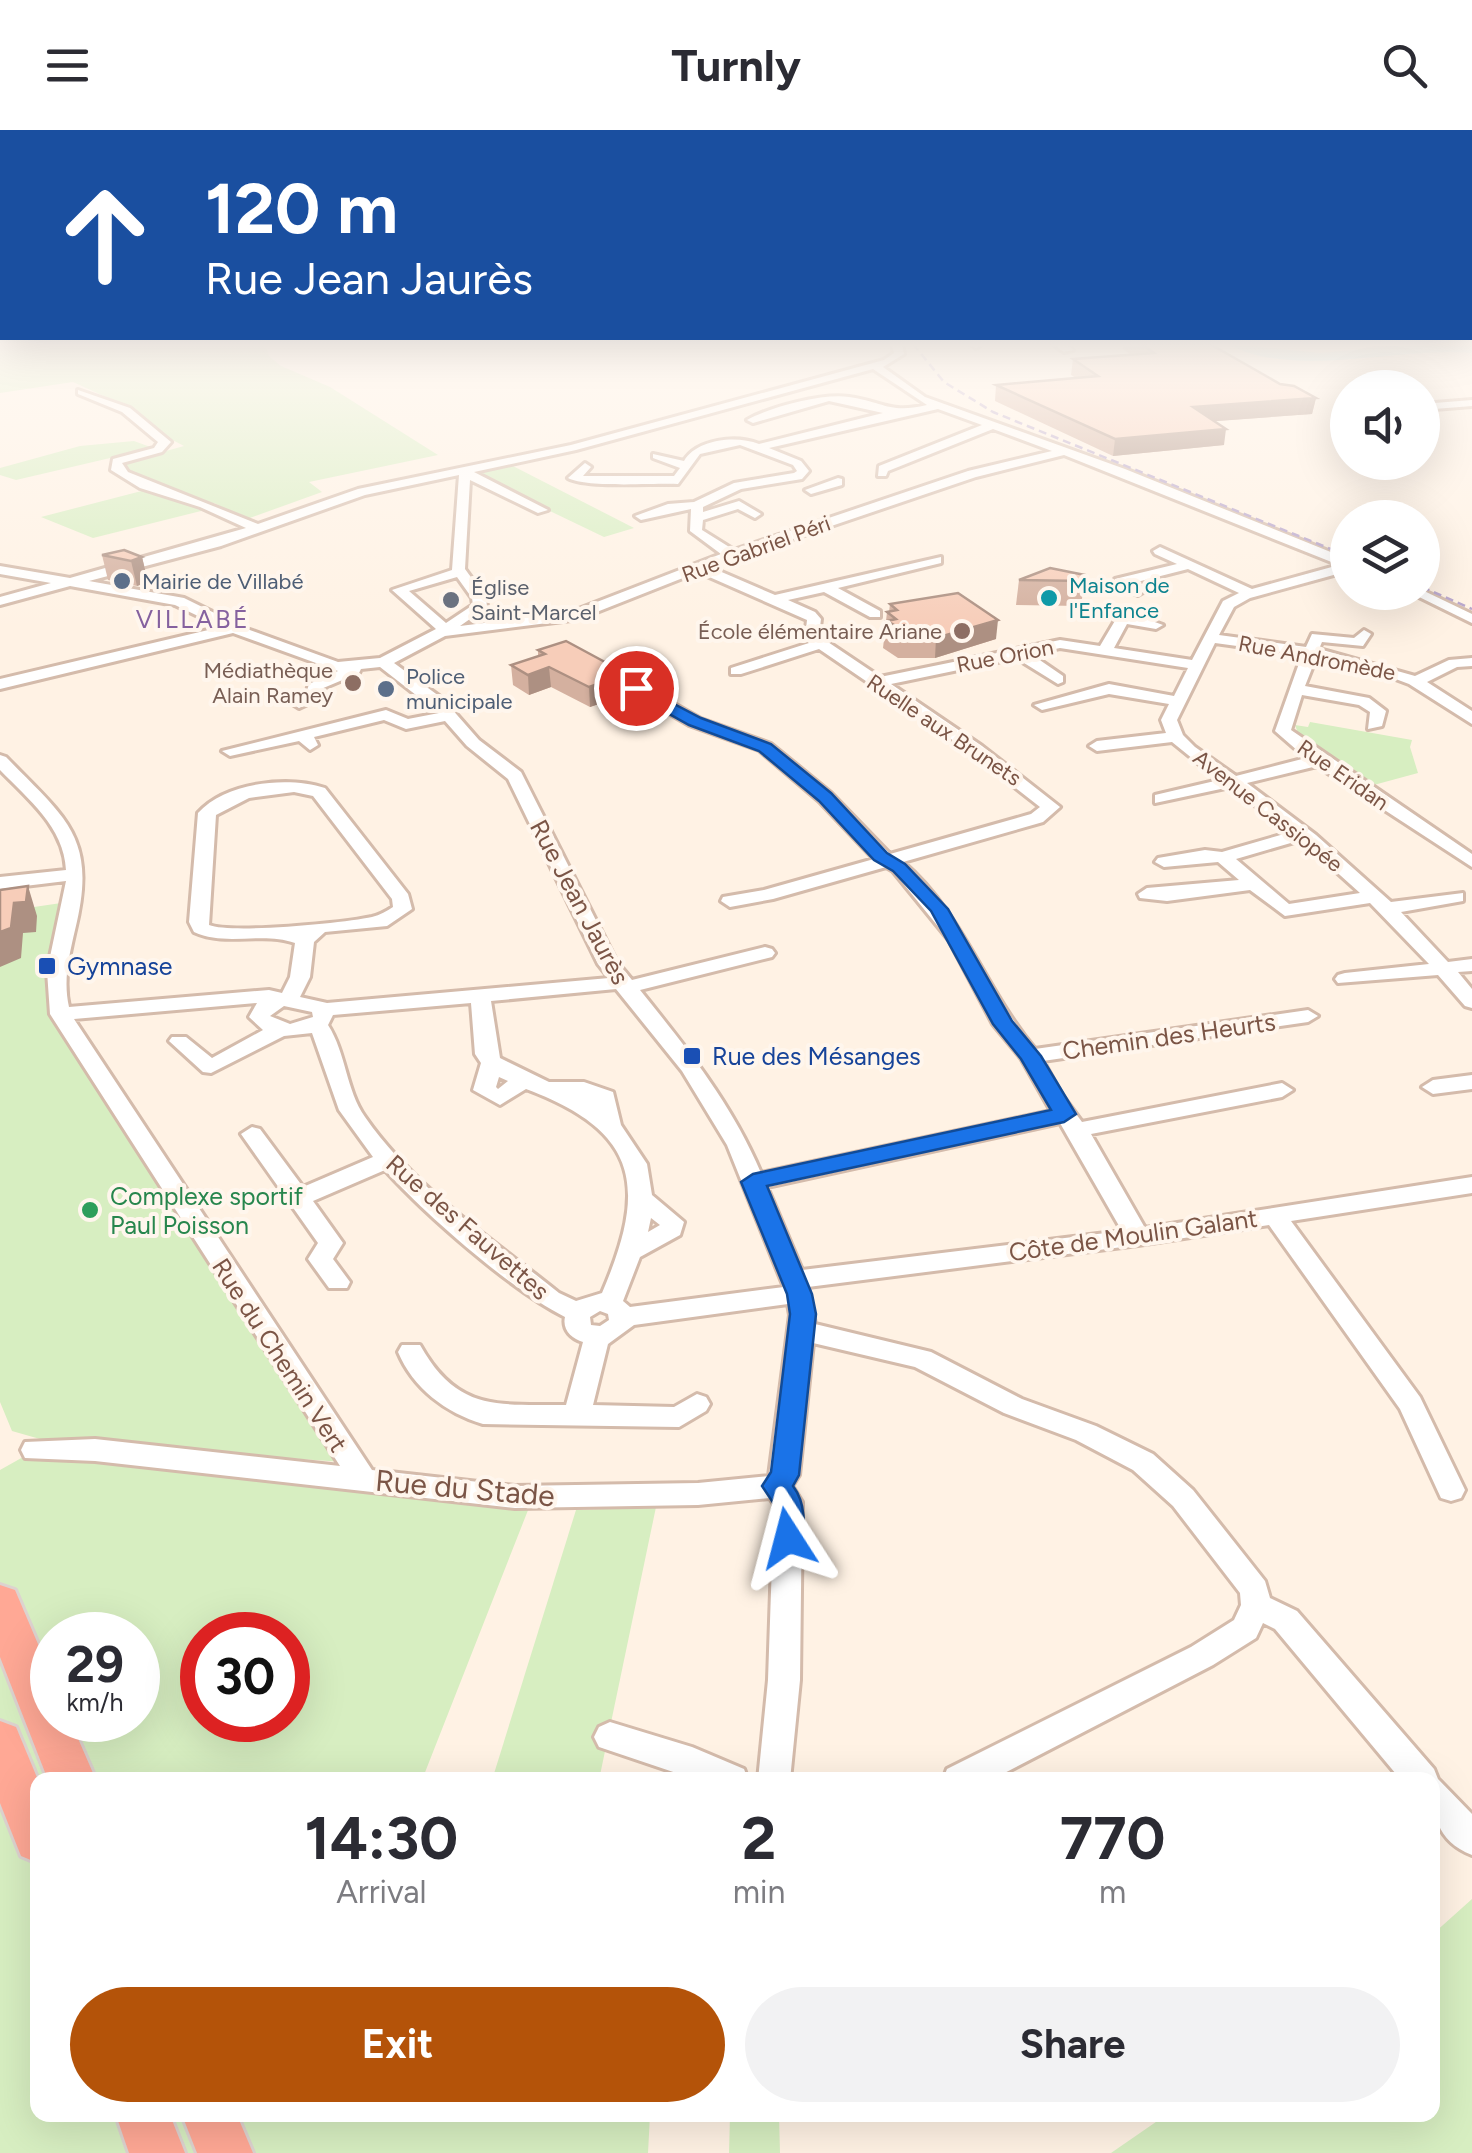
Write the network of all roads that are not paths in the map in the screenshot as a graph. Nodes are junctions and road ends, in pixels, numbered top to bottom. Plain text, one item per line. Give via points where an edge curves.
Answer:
1 (160, 438) edge
2 (607, 438) edge
3 (794, 438) edge
4 (955, 438) edge
5 (983, 438) edge
6 (1030, 438) edge
7 (989, 440) dead end
8 (758, 447) junction
9 (892, 450) dead end
10 (1001, 450) dead end
11 (1066, 452) junction
12 (929, 453) junction
13 (1035, 454) dead end
14 (657, 456) dead end
15 (733, 456) dead end
16 (684, 465) junction
17 (585, 467) dead end
18 (988, 470) junction
19 (466, 471) junction
20 (882, 474) dead end
21 (793, 478) junction
22 (838, 482) dead end
23 (704, 487) dead end
24 (719, 493) junction
25 (633, 500) dead end
26 (542, 510) dead end
27 (660, 510) junction
28 (695, 512) junction
29 (755, 514) dead end
30 (641, 516) dead end
31 (258, 528) junction
32 (1160, 552) dead end
33 (733, 555) junction
34 (1330, 559) edge
35 (936, 560) dead end
36 (1188, 565) junction
37 (128, 569) junction
38 (1105, 569) dead end
39 (0, 570) edge
40 (694, 571) junction
41 (1330, 571) edge
42 (459, 572) junction
43 (73, 584) junction
44 (827, 588) junction
45 (1250, 593) junction
46 (159, 598) junction
47 (776, 599) junction
48 (0, 600) edge
49 (1440, 603) edge
50 (480, 608) junction
51 (1095, 612) dead end
52 (875, 614) dead end
53 (1472, 618) edge
54 (1124, 619) junction
55 (1156, 625) dead end
56 (507, 627) junction
57 (234, 628) junction
58 (445, 630) junction
59 (1364, 634) dead end
60 (1209, 638) junction
61 (1314, 638) junction
62 (820, 644) junction
63 (1104, 650) junction
64 (1016, 651) junction
65 (383, 662) junction
66 (1472, 662) edge
67 (594, 664) edge
68 (1195, 664) junction
69 (357, 668) junction
70 (736, 671) dead end
71 (1058, 679) dead end
72 (1418, 680) junction
73 (875, 683) junction
74 (0, 684) edge
75 (1296, 689) junction
76 (291, 699) dead end
77 (1177, 701) junction
78 (1042, 705) dead end
79 (450, 715) junction
80 (1472, 719) edge
81 (1374, 726) dead end
82 (1176, 737) junction
83 (1097, 746) dead end
84 (230, 751) dead end
85 (0, 760) edge
86 (1320, 760) junction
87 (1232, 782) junction
88 (1161, 799) dead end
89 (1304, 834) junction
90 (1223, 857) junction
91 (888, 859) junction
92 (1164, 862) dead end
93 (1472, 862) edge
94 (73, 875) junction
95 (0, 883) edge
96 (1253, 884) junction
97 (1147, 894) dead end
98 (1456, 898) dead end
99 (730, 901) dead end
100 (1380, 903) junction
101 (328, 927) junction
102 (283, 930) junction
103 (305, 940) junction
104 (765, 952) dead end
105 (1472, 965) edge
106 (1444, 968) junction
107 (1346, 979) dead end
108 (622, 985) junction
109 (480, 995) junction
110 (286, 999) junction
111 (226, 1001) junction
112 (1472, 1002) edge
113 (60, 1014) junction
114 (1308, 1016) dead end
115 (259, 1017) junction
116 (320, 1017) junction
117 (282, 1030) junction
118 (179, 1042) dead end
119 (1030, 1056) junction
120 (1472, 1082) edge
121 (1433, 1086) dead end
122 (1282, 1090) dead end
123 (1071, 1122) junction
124 (252, 1134) dead end
125 (388, 1160) junction
126 (753, 1182) junction
127 (1472, 1185) edge
128 (298, 1198) junction
129 (1274, 1215) junction
130 (1138, 1237) junction
131 (338, 1282) dead end
132 (796, 1287) junction
133 (616, 1310) junction
134 (578, 1313) junction
135 (803, 1331) junction
136 (597, 1337) junction
137 (411, 1352) dead end
138 (697, 1404) dead end
139 (577, 1416) junction
140 (35, 1450) dead end
141 (362, 1478) junction
142 (776, 1486) junction
143 (1451, 1490) dead end
144 (0, 1603) edge
145 (1256, 1605) junction
146 (610, 1737) dead end
147 (0, 1742) edge
148 (69, 1772) edge
149 (714, 1772) edge
150 (775, 1772) edge
151 (975, 1772) edge
152 (1415, 1772) edge
153 (1440, 1801) edge
154 (30, 1819) edge
155 (1472, 1839) edge
156 (146, 2122) edge
157 (212, 2122) edge
158 (158, 2153) edge
159 (225, 2153) edge

1 - 31 street via 166,443 158,450 115,467 157,492
2 - 19 street
3 - 8 street
4 - 12 street
5 - 7 street
6 - 11 street
8 - 15 street
8 - 16 street via 731,441 696,451
8 - 21 street via 804,463
9 - 12 street
10 - 18 street via 1010,455 974,463
11 - 18 street, Rue Gabriel Péri
11 - 34 street
12 - 20 street
13 - 18 street
14 - 16 street
16 - 17 street via 678,481 576,480
18 - 33 street, Rue Gabriel Péri
19 - 26 street
19 - 31 street via 362,492
19 - 42 street
21 - 22 street via 815,489
21 - 24 street
23 - 24 street
24 - 28 street
25 - 27 street
27 - 28 street
27 - 30 street
28 - 29 street via 739,505
28 - 33 street via 702,539
31 - 37 street
32 - 36 street
33 - 40 street, Rue Gabriel Péri
35 - 44 street
36 - 38 street via 1130,588
36 - 45 street
37 - 43 street
37 - 46 street via 165,591
39 - 43 street
40 - 47 street, Ruelle aux Brunets
40 - 56 street, Rue Gabriel Péri via 574,616
41 - 45 street, Avenue Cassiopée
42 - 50 street
42 - 58 street via 399,590
43 - 46 street
43 - 48 street
44 - 47 street
44 - 52 street
45 - 60 street, Avenue Cassiopée via 1228,604
46 - 57 street
47 - 62 street, Ruelle aux Brunets via 810,614 812,638
49 - 53 street
50 - 56 street
50 - 58 street
51 - 54 street
54 - 55 street
54 - 63 street
56 - 58 street, Rue Gabriel Péri
57 - 69 street via 328,666
57 - 74 street
58 - 65 street
59 - 61 street via 1358,643
60 - 61 street, Rue Andromède
60 - 68 street, Avenue Cassiopée
61 - 72 street, Rue Andromède
61 - 75 street, Rue Eridan
62 - 70 street
62 - 73 street, Ruelle aux Brunets
63 - 64 street, Rue Orion via 1060,644
63 - 68 street, Rue Orion
64 - 71 street
64 - 73 street, Rue Orion
65 - 69 street
65 - 79 street, Rue Jean Jaurès
66 - 72 street
67 - 91 street via 695,722 765,748
68 - 77 street, Avenue Cassiopée
69 - 76 street
72 - 80 street, Rue Andromède
73 - 91 street, Ruelle aux Brunets via 1052,807 1036,818
75 - 81 street via 1364,701 1378,710
75 - 86 street, Rue Eridan via 1284,730
77 - 78 street via 1109,690
77 - 82 street, Avenue Cassiopée via 1169,720
79 - 84 street via 406,724 386,715 307,740
79 - 108 street, Rue Jean Jaurès via 515,776
82 - 83 street
82 - 87 street, Avenue Cassiopée
85 - 94 street, Rue du Chemin Vert via 66,834
86 - 87 street
86 - 93 street, Rue Eridan
87 - 88 street
87 - 89 street, Avenue Cassiopée
89 - 90 street
89 - 100 street, Avenue Cassiopée
90 - 92 street
90 - 96 street
91 - 99 street
91 - 119 street via 939,909 1003,1024
94 - 95 street
94 - 113 street, Rue du Chemin Vert via 54,993
96 - 97 street
96 - 100 street via 1285,910
98 - 100 street
100 - 106 street, Avenue Cassiopée
101 - 102 street
101 - 102 street via 380,922 404,903 318,792 298,785 222,801 207,813 201,928 216,935
101 - 103 street
102 - 103 street
103 - 110 street via 300,977
104 - 108 street
105 - 106 street
106 - 107 street
106 - 112 street, Avenue Cassiopée
108 - 109 street
108 - 126 street, Rue Jean Jaurès via 691,1068
109 - 116 street
109 - 133 street via 492,1063 610,1125 639,1173 643,1200 672,1222 672,1230 634,1250
110 - 111 street
110 - 115 street via 268,1004
110 - 116 street
111 - 113 street
111 - 115 street
113 - 141 street, Rue du Chemin Vert
114 - 119 street, Chemin des Heurts
115 - 117 street
116 - 117 street
116 - 125 street, Rue des Fauvettes via 346,1105
117 - 118 street via 211,1067
119 - 123 street
120 - 121 street
122 - 123 street
123 - 126 street
123 - 130 street
124 - 128 street
125 - 128 street
125 - 134 street, Rue des Fauvettes via 550,1300
126 - 132 street, Rue Jean Jaurès
127 - 129 street, Côte de Moulin Galant
128 - 131 street via 331,1243 320,1259
129 - 130 street, Côte de Moulin Galant
129 - 143 street via 1411,1404
130 - 132 street, Côte de Moulin Galant
132 - 133 street
132 - 135 street, Rue Jean Jaurès
133 - 134 street via 588,1305
133 - 136 street via 619,1329
134 - 136 street via 578,1329
135 - 142 street, Rue Jean Jaurès via 785,1475
135 - 145 street via 922,1360 1143,1462 1184,1498 1254,1590
136 - 139 street
137 - 139 street via 414,1364 478,1413
138 - 139 street via 678,1417
140 - 141 street, Rue du Stade via 94,1450
141 - 142 street, Rue du Stade via 515,1497
142 - 150 street via 788,1502
144 - 148 highway
145 - 151 street via 1245,1629 1202,1656
145 - 152 street via 1286,1620
146 - 149 street
147 - 154 highway
153 - 155 street
156 - 158 highway
157 - 159 highway

